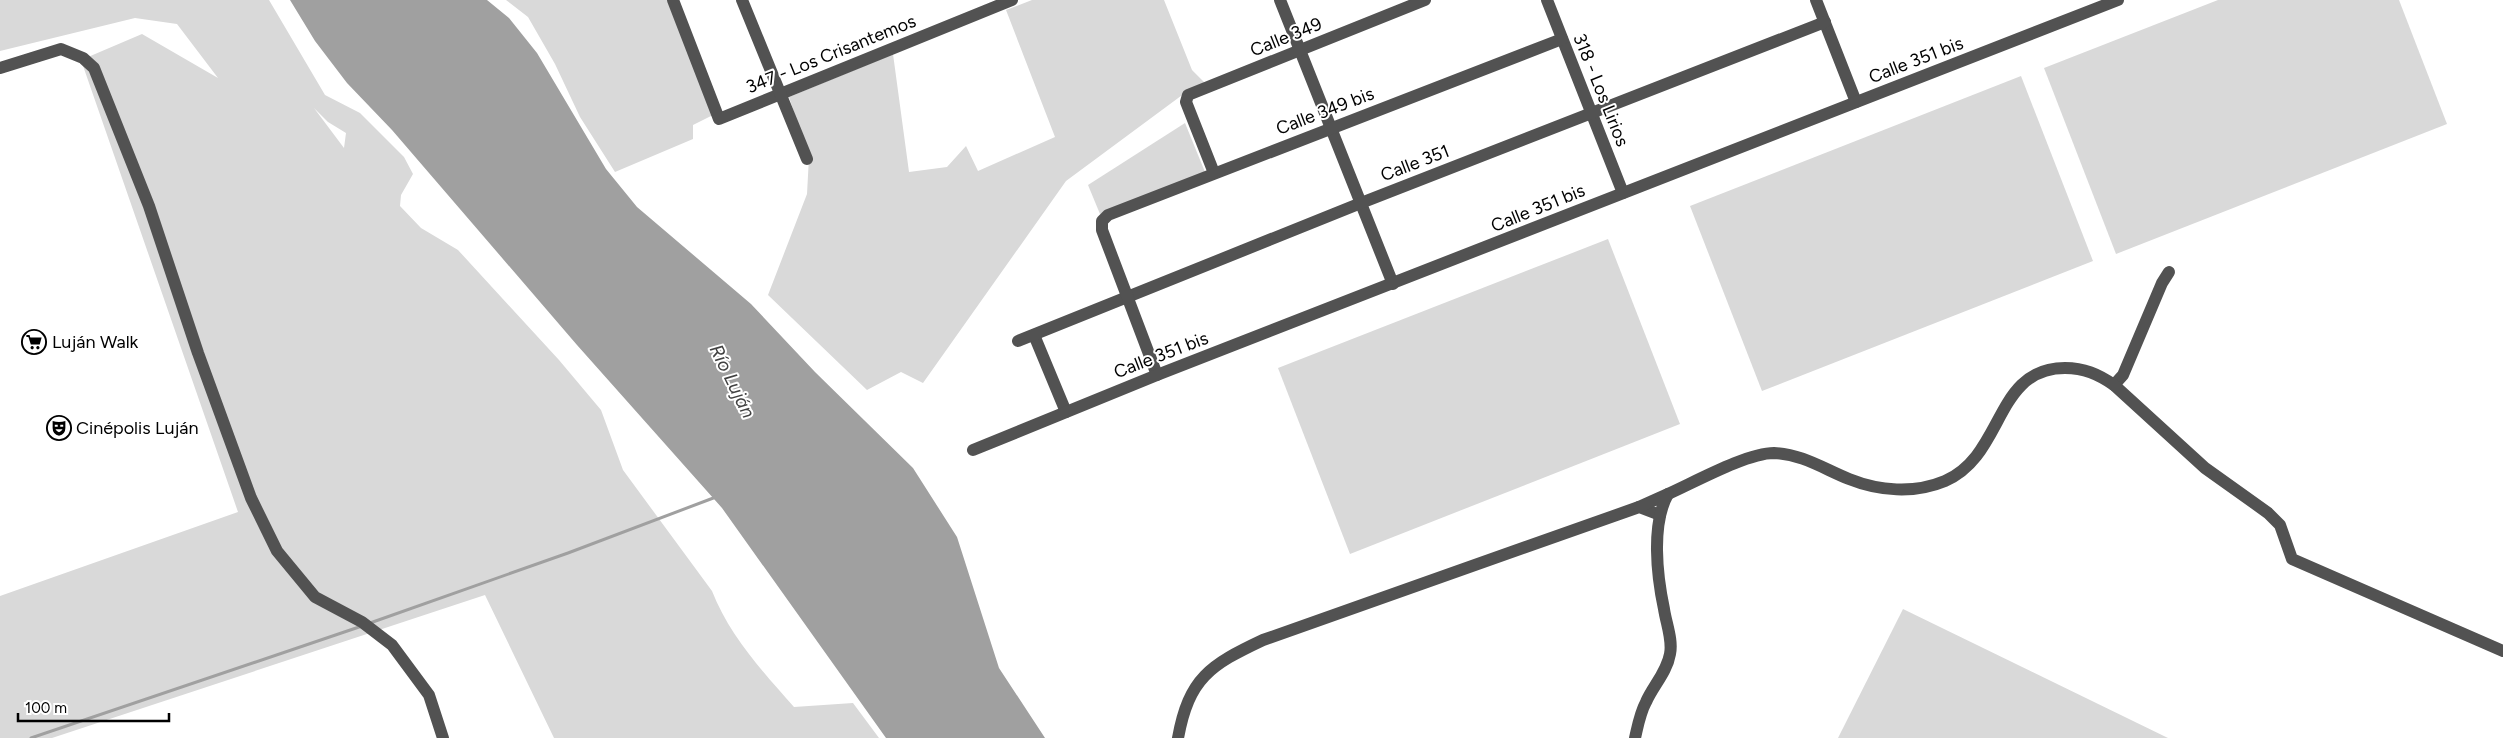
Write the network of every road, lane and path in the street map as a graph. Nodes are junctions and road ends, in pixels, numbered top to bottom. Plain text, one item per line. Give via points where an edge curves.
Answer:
1 (673, 0) edge
2 (742, 0) edge
3 (1010, 0) edge
4 (1280, 0) edge
5 (1425, 0) edge
6 (1547, 0) edge
7 (1816, 0) edge
8 (2118, 0) edge
9 (1825, 22) junction
10 (1562, 39) junction
11 (1300, 50) junction
12 (0, 68) edge
13 (781, 93) junction
14 (1856, 102) junction
15 (1592, 115) junction
16 (1331, 128) junction
17 (807, 159) dead end
18 (1214, 173) junction
19 (1623, 193) junction
20 (1361, 203) junction
21 (2169, 272) dead end
22 (1393, 284) junction
23 (1128, 297) junction
24 (1034, 335) junction
25 (1018, 341) dead end
26 (1157, 375) junction
27 (2114, 385) junction
28 (1066, 412) junction
29 (972, 450) dead end
30 (1668, 494) junction
31 (1639, 507) junction
32 (1660, 515) junction
33 (2503, 651) edge
34 (442, 738) edge
35 (1178, 738) edge
36 (1635, 738) edge

1 - 13 street, 347 - Los Crisantemos via 719,119
2 - 13 street
3 - 13 street, 347 - Los Crisantemos
4 - 11 street
5 - 11 street, Calle 349
6 - 10 street, 318 - Los Lirios
7 - 9 street
8 - 14 street, Calle 351 bis
9 - 14 street
9 - 15 street, Calle 351
10 - 15 street, 318 - Los Lirios
10 - 16 street, Calle 349 bis
11 - 16 street
11 - 18 street, Calle 349 via 1188,95 1186,102
12 - 34 street via 61,49 83,58 94,68 149,206 198,353 254,504 277,551 315,597 365,624 392,646 429,695
13 - 17 street
14 - 19 street, Calle 351 bis
15 - 19 street, 318 - Los Lirios
15 - 20 street, Calle 351
16 - 18 street, Calle 349 bis
16 - 20 street
18 - 23 street, Calle 349 bis via 1108,215 1102,221 1102,230
19 - 22 street, Calle 351 bis
20 - 22 street
20 - 23 street, Calle 351
21 - 27 street via 2123,375
22 - 26 street, Calle 351 bis
23 - 24 street, Calle 351
23 - 26 street
24 - 25 street, Calle 351
24 - 28 street
26 - 28 street, Calle 351 bis
27 - 30 street via 2098,374 2077,368 2054,368 2035,373 2010,398 1975,459 1946,481 1927,487 1909,490 1878,488 1849,480 1801,457 1773,453 1756,456
27 - 33 street via 2205,468 2268,513 2280,525 2292,559
28 - 29 street, Calle 351 bis
30 - 31 street
30 - 32 street
31 - 32 street
31 - 35 street via 1272,637 1230,656 1210,668 1196,687 1183,712
32 - 36 street via 1659,586 1670,654 1646,700

